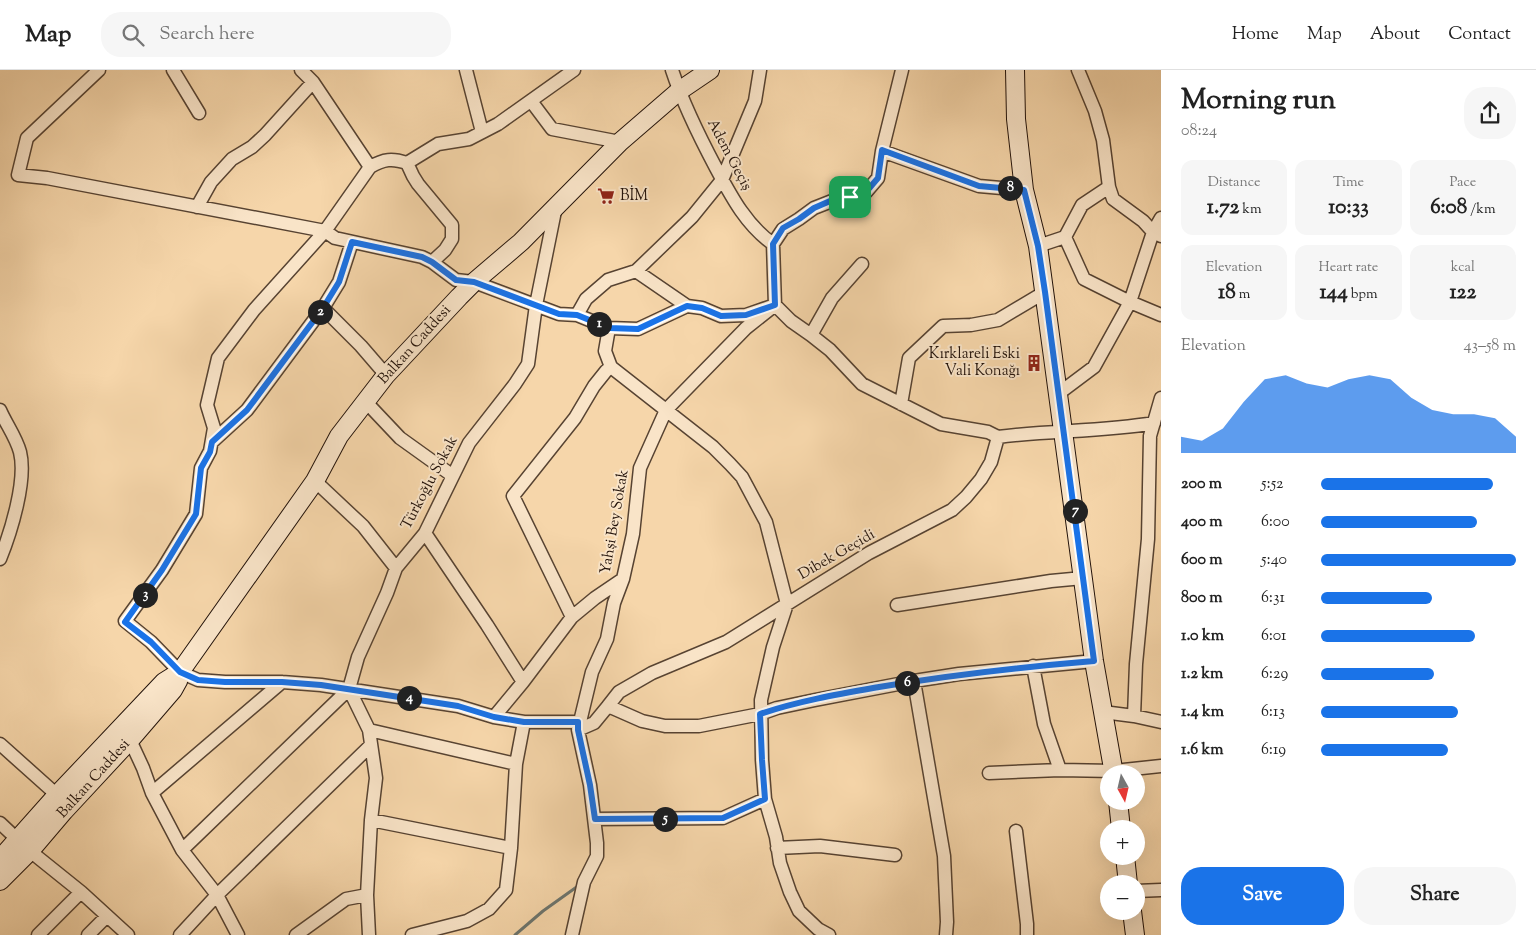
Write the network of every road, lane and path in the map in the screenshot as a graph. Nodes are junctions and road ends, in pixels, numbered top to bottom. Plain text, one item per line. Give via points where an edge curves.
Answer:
1 (99, 70) edge
2 (173, 70) edge
3 (301, 70) edge
4 (466, 70) edge
5 (574, 70) edge
6 (672, 70) edge
7 (710, 70) edge
8 (760, 70) edge
9 (902, 70) edge
10 (1016, 70) edge
11 (1078, 70) edge
12 (313, 82) junction
13 (679, 91) junction
14 (531, 101) junction
15 (199, 113) dead end
16 (482, 132) junction
17 (620, 142) junction
18 (882, 150) junction
19 (407, 163) junction
20 (370, 167) junction
21 (722, 180) junction
22 (1109, 187) junction
23 (1024, 190) junction
24 (556, 206) junction
25 (198, 207) junction
26 (1161, 218) edge
27 (325, 230) junction
28 (1157, 234) edge
29 (1066, 237) junction
30 (352, 242) junction
31 (773, 244) junction
32 (1038, 246) junction
33 (432, 262) junction
34 (862, 264) dead end
35 (636, 271) junction
36 (474, 282) junction
37 (1045, 292) junction
38 (1130, 302) junction
39 (536, 305) junction
40 (775, 305) junction
41 (687, 306) junction
42 (323, 308) junction
43 (577, 315) junction
44 (1161, 315) edge
45 (609, 328) junction
46 (811, 334) junction
47 (611, 368) junction
48 (386, 375) junction
49 (1058, 394) junction
50 (1161, 398) edge
51 (365, 401) junction
52 (901, 404) junction
53 (0, 410) edge
54 (666, 410) junction
55 (1154, 422) junction
56 (1063, 431) junction
57 (998, 437) junction
58 (212, 442) junction
59 (1155, 450) edge
60 (452, 476) junction
61 (315, 480) junction
62 (425, 533) junction
63 (1161, 538) edge
64 (1148, 539) junction
65 (0, 559) edge
66 (396, 568) junction
67 (1083, 578) junction
68 (623, 579) junction
69 (787, 604) junction
70 (896, 605) dead end
71 (572, 617) junction
72 (1094, 661) junction
73 (1033, 666) junction
74 (180, 672) junction
75 (282, 682) junction
76 (523, 682) junction
77 (914, 682) junction
78 (349, 689) junction
79 (608, 706) junction
80 (1103, 712) junction
81 (760, 714) junction
82 (1134, 716) junction
83 (494, 717) junction
84 (524, 722) junction
85 (1161, 722) edge
86 (369, 730) junction
87 (578, 730) junction
88 (130, 740) junction
89 (0, 744) edge
90 (371, 746) junction
91 (516, 764) junction
92 (1113, 765) edge
93 (1161, 766) edge
94 (1145, 768) edge
95 (1060, 770) junction
96 (1100, 771) edge
97 (989, 773) dead end
98 (152, 793) junction
99 (57, 795) junction
100 (765, 799) junction
101 (595, 819) junction
102 (371, 820) junction
103 (0, 823) edge
104 (1016, 831) dead end
105 (24, 845) junction
106 (511, 848) junction
107 (777, 848) junction
108 (182, 850) junction
109 (895, 855) dead end
110 (0, 859) edge
111 (0, 881) edge
112 (1161, 890) edge
113 (1145, 891) edge
114 (81, 892) junction
115 (367, 895) junction
116 (217, 896) junction
117 (107, 916) junction
118 (1133, 920) edge
119 (38, 935) edge
120 (88, 935) edge
121 (128, 935) edge
122 (180, 935) edge
123 (238, 935) edge
124 (296, 935) edge
125 (369, 935) edge
126 (412, 935) edge
127 (572, 935) edge
128 (829, 935) edge
129 (946, 935) edge
130 (1027, 935) edge
131 (1135, 935) edge

1 - 25 street via 27,138 18,176 47,178
2 - 15 street
3 - 12 street
4 - 16 street
5 - 14 street
6 - 13 street, Adem Geçiş
7 - 13 main road, Balkan Caddesi
8 - 21 street via 755,101
9 - 18 street
10 - 23 main road via 1016,119
11 - 22 street via 1103,140
12 - 20 street
12 - 25 street via 252,147 232,159 211,182
13 - 17 main road, Balkan Caddesi
13 - 21 street, Adem Geçiş
14 - 16 street
14 - 17 street via 552,129
16 - 19 street via 468,139 438,144
17 - 24 main road, Balkan Caddesi
18 - 23 street via 979,186
18 - 31 street via 878,178 866,192 837,198 814,208 783,228
19 - 20 street via 396,159
19 - 33 street via 418,184 452,225 452,239
20 - 27 street
21 - 31 street, Adem Geçiş via 742,213
21 - 35 street via 692,217
22 - 28 street via 1113,199
22 - 29 street via 1082,204
23 - 32 main road
24 - 36 main road, Balkan Caddesi via 521,242
24 - 39 street, Türkoğlu Sokak
25 - 27 street
26 - 28 street
27 - 30 street via 336,238
27 - 58 street via 254,310 218,358 207,405 214,428
28 - 38 street
29 - 32 street
29 - 38 street via 1084,279
30 - 33 street
30 - 42 street via 339,282
31 - 40 street
32 - 37 main road
33 - 36 street via 456,280
34 - 46 street via 832,298
35 - 41 street
35 - 43 street via 608,280 586,299
36 - 39 street
36 - 48 main road, Balkan Caddesi
37 - 49 main road
37 - 52 street via 998,320 971,326 943,326 909,358
38 - 44 street
38 - 49 street via 1094,367
39 - 43 street via 559,314
39 - 60 street, Türkoğlu Sokak via 528,364 469,443
40 - 41 street via 746,315 721,316
40 - 46 street via 790,321
40 - 54 street, Yahşi Bey Sokak via 746,328
41 - 45 street via 638,329
42 - 48 street
42 - 58 street via 247,410
43 - 45 street
45 - 47 street via 605,351
46 - 52 street via 862,384
47 - 54 street
47 - 71 street via 594,386 575,418 513,496
48 - 51 main road, Balkan Caddesi
49 - 56 main road
50 - 55 street
51 - 60 street via 400,438
51 - 61 main road, Balkan Caddesi via 339,436
52 - 57 street via 942,424 988,432
53 - 65 street via 22,462 13,522
54 - 68 street, Yahşi Bey Sokak via 640,468 633,534
54 - 69 street via 713,447 742,477 766,522
55 - 56 street
55 - 59 street via 1150,436
56 - 57 street
56 - 67 main road
57 - 69 street, Dibek Geçidi via 991,462 966,497 952,510 869,553
58 - 74 street via 201,468 196,514 125,622 151,642
59 - 64 street
60 - 62 street, Türkoğlu Sokak
61 - 66 street via 363,526
61 - 74 main road, Balkan Caddesi
62 - 66 street, Türkoğlu Sokak
62 - 76 street
63 - 64 street
64 - 82 street
66 - 78 street, Türkoğlu Sokak via 358,657
67 - 70 street
67 - 72 main road
68 - 71 street
68 - 87 street, Yahşi Bey Sokak via 614,603 607,639 592,672
69 - 79 street, Dibek Geçidi via 726,642 652,674 620,692
69 - 81 street via 773,647
71 - 76 street
72 - 73 street
72 - 80 main road
73 - 77 street
73 - 95 street via 1044,724
74 - 75 street via 198,680
74 - 88 main road, Balkan Caddesi via 174,690
74 - 99 main road, Balkan Caddesi via 164,682
75 - 78 street
75 - 98 street
76 - 83 street
77 - 81 street via 815,700
77 - 129 street via 944,856
78 - 83 street via 458,706
78 - 86 street
78 - 108 street
79 - 81 street via 642,721 665,726 699,726
79 - 87 street, Dibek Geçidi via 594,723
80 - 82 street
80 - 92 main road
81 - 100 street
82 - 85 street
83 - 84 street
84 - 87 street via 578,722
84 - 91 street
86 - 90 street
86 - 91 street
87 - 101 street
88 - 98 street
88 - 105 main road, Balkan Caddesi via 64,810
89 - 99 street
90 - 102 street via 376,778
90 - 116 street
91 - 106 street
93 - 94 street
95 - 96 street
95 - 97 street
98 - 108 street
99 - 105 main road, Balkan Caddesi
100 - 101 street via 723,818
100 - 107 street
101 - 127 street via 597,856 584,882
102 - 106 street
102 - 115 street
103 - 105 street
104 - 130 street
105 - 110 main road, Balkan Caddesi
105 - 111 main road, Balkan Caddesi
105 - 114 street
106 - 126 street via 506,890 489,909 468,921
107 - 109 street via 820,846
107 - 128 street via 799,911
108 - 116 street
112 - 113 street
114 - 117 street
114 - 119 street
115 - 124 street via 346,899
115 - 125 street
116 - 122 street
116 - 123 street
117 - 120 street
117 - 121 street
118 - 131 main road

